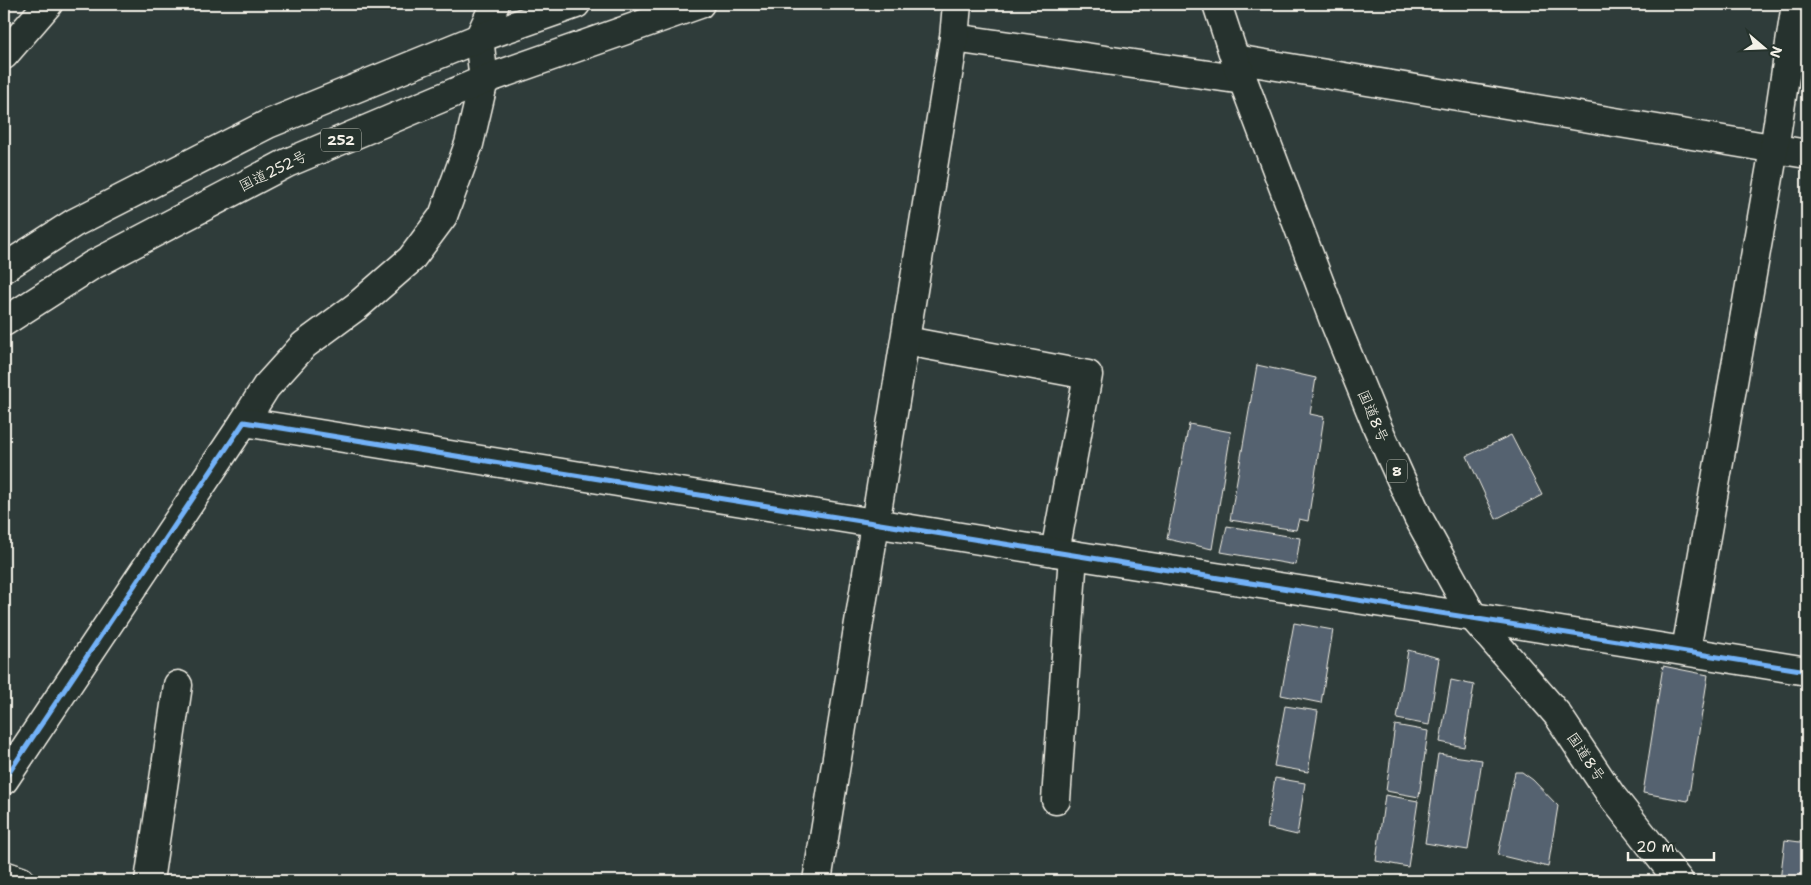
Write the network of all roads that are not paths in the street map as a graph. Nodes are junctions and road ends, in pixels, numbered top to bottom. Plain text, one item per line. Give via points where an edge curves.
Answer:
1 (48, 4) edge
2 (495, 4) edge
3 (576, 4) edge
4 (700, 4) edge
5 (957, 4) edge
6 (1217, 4) edge
7 (1796, 4) edge
8 (479, 38) junction
9 (954, 38) junction
10 (4, 56) edge
11 (1239, 70) junction
12 (484, 80) junction
13 (1774, 149) junction
14 (1807, 154) edge
15 (4, 268) edge
16 (4, 322) edge
17 (906, 341) junction
18 (244, 422) junction
19 (875, 522) junction
20 (1064, 554) junction
21 (1473, 617) junction
22 (1686, 650) junction
23 (1807, 670) edge
24 (178, 685) dead end
25 (4, 780) edge
26 (1056, 800) dead end
27 (4, 876) edge
28 (1676, 879) edge
29 (21, 881) edge
30 (149, 881) edge
31 (817, 881) edge

1 - 10 main road
2 - 8 main road
3 - 8 main road
4 - 12 main road, 国道252号 / 252
5 - 9 main road
6 - 11 main road, 国道8号 / 8
7 - 13 main road
8 - 12 main road
8 - 15 main road via 268,124 74,222
9 - 11 main road
9 - 17 main road
11 - 13 main road
11 - 21 main road, 国道8号 / 8 via 1376,424 1418,517
12 - 16 main road, 国道252号 / 252 via 287,163 91,266
12 - 18 main road via 469,144 443,216 410,259 304,345 266,387
13 - 14 main road
13 - 22 main road
17 - 19 main road
17 - 20 main road via 1088,375
18 - 19 main road
18 - 25 main road
19 - 20 main road
19 - 31 main road
20 - 21 main road
20 - 26 main road
21 - 22 main road
21 - 28 main road, 国道8号 / 8 via 1557,714 1611,795
22 - 23 main road
24 - 30 main road
27 - 29 main road

